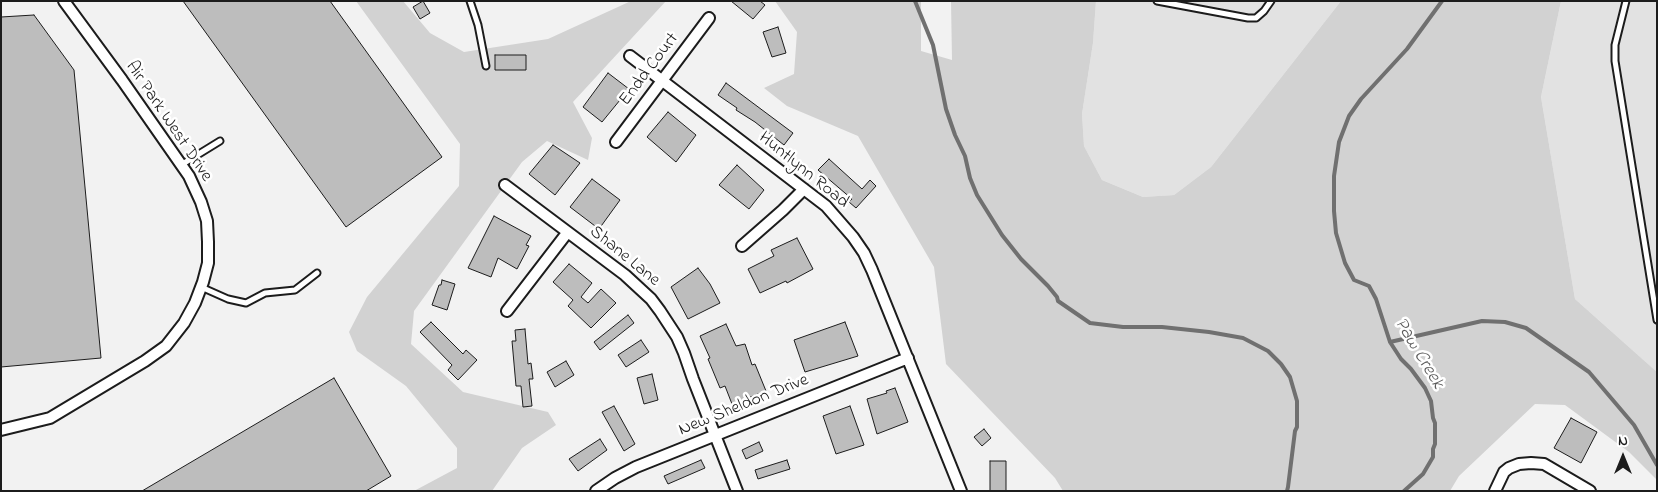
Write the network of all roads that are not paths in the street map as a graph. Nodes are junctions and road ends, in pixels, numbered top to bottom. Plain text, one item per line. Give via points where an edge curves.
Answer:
1 (64, 1) edge
2 (470, 1) edge
3 (1157, 1) edge
4 (1271, 1) edge
5 (1626, 1) edge
6 (709, 18) dead end
7 (630, 56) dead end
8 (486, 66) dead end
9 (662, 80) junction
10 (220, 141) dead end
11 (616, 142) dead end
12 (181, 165) junction
13 (505, 184) dead end
14 (804, 189) junction
15 (567, 233) junction
16 (742, 246) dead end
17 (317, 274) dead end
18 (201, 287) junction
19 (507, 311) dead end
20 (1657, 320) edge
21 (908, 358) junction
22 (1, 430) edge
23 (715, 435) junction
24 (596, 491) edge
25 (737, 491) edge
26 (961, 491) edge
27 (1495, 491) edge
28 (1590, 491) edge

1 - 12 street, Air Park West Drive
2 - 8 lane
3 - 4 lane via 1256,18
5 - 20 lane via 1615,45 1615,61
6 - 9 street, Endd Court
7 - 9 street, Huntlynn Road
9 - 11 street, Endd Court
9 - 14 street, Huntlynn Road
10 - 12 lane
12 - 18 street, Air Park West Drive via 189,176 207,221 208,263
13 - 15 street, Shane Lane
14 - 16 street
14 - 21 street, Huntlynn Road via 826,206 864,253
15 - 19 street
15 - 23 street, Shane Lane via 625,275 660,311 684,353
17 - 18 lane via 294,290 265,293 246,303
18 - 22 street, Air Park West Drive via 184,323 166,346 50,418
21 - 23 street, New Sheldon Drive
21 - 26 street, Huntlynn Road
23 - 24 street, New Sheldon Drive via 636,467
23 - 25 street, Shane Lane
27 - 28 street via 1509,468 1532,463 1544,464

